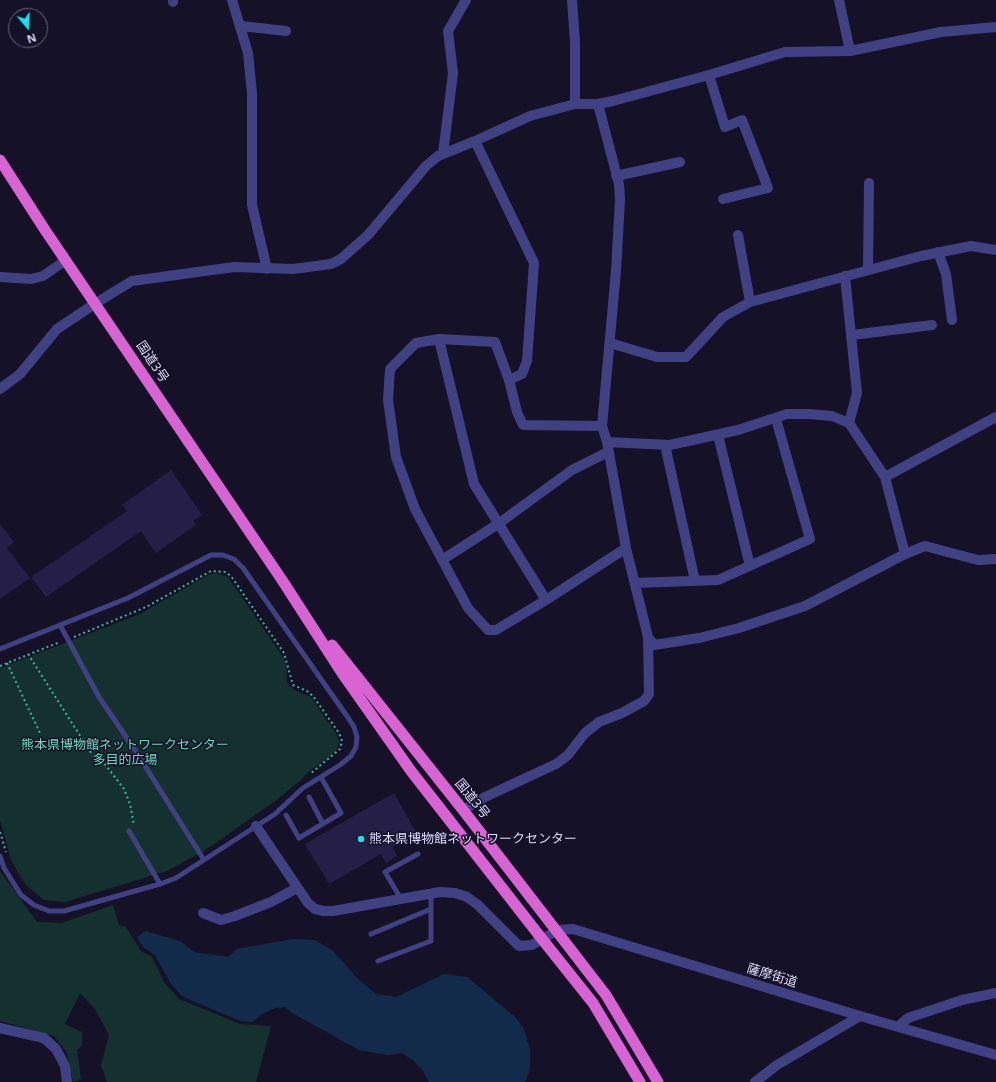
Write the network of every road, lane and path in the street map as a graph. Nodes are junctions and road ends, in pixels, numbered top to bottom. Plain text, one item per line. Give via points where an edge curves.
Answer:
1 (232, 0) edge
2 (466, 0) edge
3 (572, 0) edge
4 (839, 0) edge
5 (241, 26) junction
6 (996, 27) edge
7 (286, 31) dead end
8 (850, 51) junction
9 (710, 76) junction
10 (575, 104) junction
11 (598, 104) junction
12 (476, 141) junction
13 (443, 154) junction
14 (0, 160) edge
15 (680, 162) dead end
16 (616, 176) junction
17 (869, 183) dead end
18 (723, 199) dead end
19 (738, 235) dead end
20 (996, 250) edge
21 (938, 252) junction
22 (66, 260) junction
23 (267, 269) junction
24 (868, 270) junction
25 (845, 276) junction
26 (0, 277) edge
27 (750, 302) junction
28 (96, 303) junction
29 (952, 320) dead end
30 (932, 325) dead end
31 (852, 335) junction
32 (438, 339) junction
33 (610, 343) junction
34 (509, 380) junction
35 (0, 389) edge
36 (996, 417) edge
37 (776, 419) junction
38 (849, 423) junction
39 (602, 426) junction
40 (718, 435) junction
41 (665, 445) junction
42 (608, 447) junction
43 (885, 477) junction
44 (498, 524) junction
45 (626, 548) junction
46 (905, 554) junction
47 (996, 559) edge
48 (442, 560) junction
49 (750, 566) junction
50 (282, 580) junction
51 (695, 581) junction
52 (635, 583) junction
53 (546, 600) junction
54 (60, 625) junction
55 (648, 637) junction
56 (66, 639) junction
57 (0, 649) edge
58 (28, 654) junction
59 (7, 662) junction
60 (0, 666) edge
61 (40, 733) dead end
62 (308, 776) dead end
63 (321, 777) junction
64 (309, 797) dead end
65 (463, 810) junction
66 (286, 815) dead end
67 (323, 824) junction
68 (134, 825) dead end
69 (256, 826) junction
70 (129, 831) dead end
71 (0, 832) edge
72 (6, 854) dead end
73 (418, 854) dead end
74 (0, 856) edge
75 (204, 860) junction
76 (160, 884) junction
77 (297, 888) junction
78 (431, 894) junction
79 (401, 899) junction
80 (431, 909) junction
81 (203, 913) dead end
82 (558, 930) junction
83 (371, 934) dead end
84 (542, 939) junction
85 (378, 961) dead end
86 (996, 993) edge
87 (860, 1016) junction
88 (899, 1026) junction
89 (0, 1028) edge
90 (996, 1055) edge
91 (67, 1082) edge
92 (640, 1082) edge
93 (658, 1082) edge
94 (755, 1082) edge

1 - 5 street
2 - 13 street via 448,31 453,73
3 - 10 street
4 - 8 street
5 - 7 street
5 - 23 street via 248,53 252,93 252,205
6 - 8 street via 941,32
8 - 9 street via 786,52
9 - 11 street
9 - 18 street via 725,128 742,120 768,188
10 - 11 street
10 - 12 street via 530,116
11 - 16 street
12 - 13 street
12 - 34 street via 534,262 527,361 522,374
13 - 23 street via 426,166 368,235 341,259 331,264 293,269
14 - 22 highway, 国道3号
15 - 16 street
16 - 33 street via 620,199
17 - 24 street
19 - 27 street
20 - 21 street via 971,246
21 - 24 street
21 - 29 street via 946,274
22 - 26 street via 43,276 31,279
22 - 28 highway, 国道3号
23 - 28 street via 234,267 132,281
24 - 25 street
25 - 27 street
25 - 31 street
27 - 33 street via 723,317 686,357 657,357
28 - 35 street via 58,330 20,374
28 - 50 highway, 国道3号
30 - 31 street
31 - 38 street via 857,393
32 - 34 street via 495,342
32 - 44 street via 474,484
32 - 48 street via 416,343 390,369 388,400 396,457 415,509
33 - 39 street
34 - 39 street via 523,425
36 - 43 street
37 - 38 street via 787,414 809,414 832,416
37 - 40 street
37 - 49 street via 810,540
38 - 43 street
39 - 42 street
40 - 41 street
40 - 49 street
41 - 42 street
41 - 51 street
42 - 44 street
42 - 45 street
43 - 46 street
44 - 48 street
44 - 53 street
45 - 52 street
45 - 53 street
46 - 47 street via 925,546 978,560
46 - 55 street via 805,606 739,628 654,645
48 - 53 street via 468,608 488,630 496,630
49 - 51 street via 718,580
50 - 65 highway, 国道3号
50 - 84 highway, 国道3号 via 342,673 411,771
51 - 52 street
52 - 55 street
54 - 56 lane
54 - 57 lane
54 - 63 lane via 128,598 212,555 234,558 248,574 354,727 356,747 351,756
55 - 65 street via 649,694 644,701 599,722 556,764
56 - 58 path
56 - 62 path via 146,607 211,571 225,572 231,576 284,653 293,685 313,696 339,732 342,741 340,749
56 - 75 lane via 99,696 136,750
58 - 59 path
58 - 68 path via 92,756 104,763 124,789
59 - 60 path
59 - 61 path
63 - 67 lane via 342,813
63 - 69 lane via 303,788 275,814
64 - 67 lane
65 - 82 highway, 国道3号
66 - 67 lane via 299,838
69 - 75 lane
69 - 77 street
70 - 76 lane
71 - 72 path
73 - 79 lane via 385,872
74 - 76 lane via 4,868 21,895 34,906 49,911 64,911
75 - 76 lane via 176,878
77 - 79 street via 308,903 324,911
77 - 81 street via 271,902 221,920
78 - 79 street
78 - 80 lane
78 - 84 street via 455,893 467,897 519,946 532,945
80 - 83 lane
80 - 85 lane via 431,941
82 - 84 street
82 - 87 street, 薩摩街道 via 573,929
82 - 93 highway, 国道3号 via 606,995
84 - 92 highway, 国道3号 via 593,1003
86 - 88 street via 962,1000 908,1018
87 - 88 street, 薩摩街道
87 - 94 street via 777,1065
88 - 90 street, 薩摩街道
89 - 91 street via 44,1038 56,1049 65,1066

